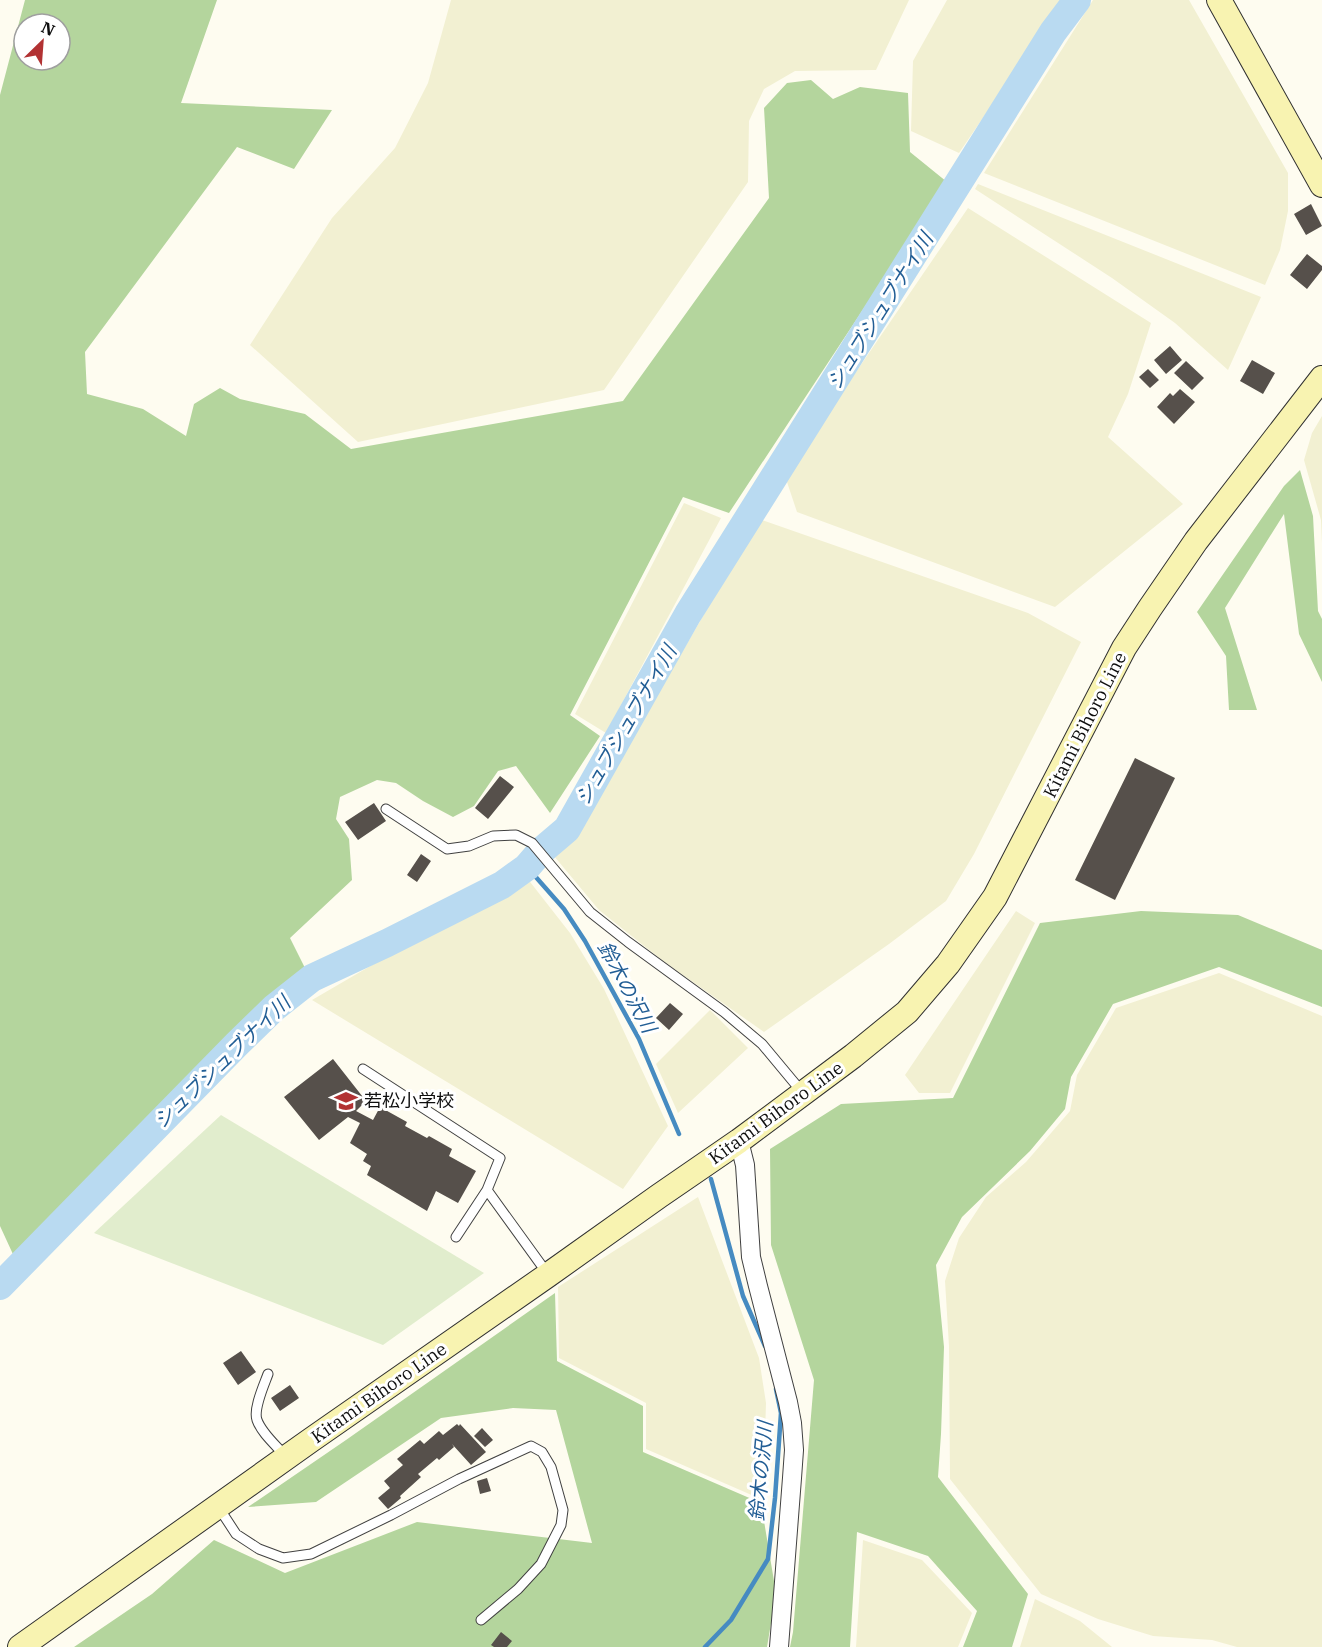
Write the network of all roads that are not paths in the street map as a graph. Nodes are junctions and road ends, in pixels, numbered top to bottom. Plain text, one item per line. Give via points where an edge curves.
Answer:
1 (1218, 0) edge
2 (1322, 185) edge
3 (1322, 378) edge
4 (386, 809) dead end
5 (363, 1069) dead end
6 (803, 1093) junction
7 (740, 1141) junction
8 (486, 1190) junction
9 (456, 1237) dead end
10 (548, 1275) junction
11 (268, 1374) dead end
12 (286, 1457) junction
13 (218, 1506) junction
14 (481, 1620) dead end
15 (20, 1647) edge
16 (779, 1647) edge

1 - 2 main road
3 - 6 main road, Kitami Bihoro Line via 1196,542 1124,648 995,897 948,964 907,1012
4 - 6 lane via 447,849 469,846 493,836 516,835 532,843 590,912 762,1044
5 - 8 lane via 500,1158
6 - 7 main road, Kitami Bihoro Line
7 - 10 main road, Kitami Bihoro Line
7 - 16 street via 751,1257 792,1423 794,1450
8 - 9 lane
8 - 10 lane
10 - 12 main road, Kitami Bihoro Line
11 - 12 lane via 256,1419
12 - 13 main road, Kitami Bihoro Line
13 - 14 lane via 236,1534 259,1550 283,1558 311,1554 531,1446 542,1452 552,1467 563,1510 561,1525 541,1564
13 - 15 main road, Kitami Bihoro Line

